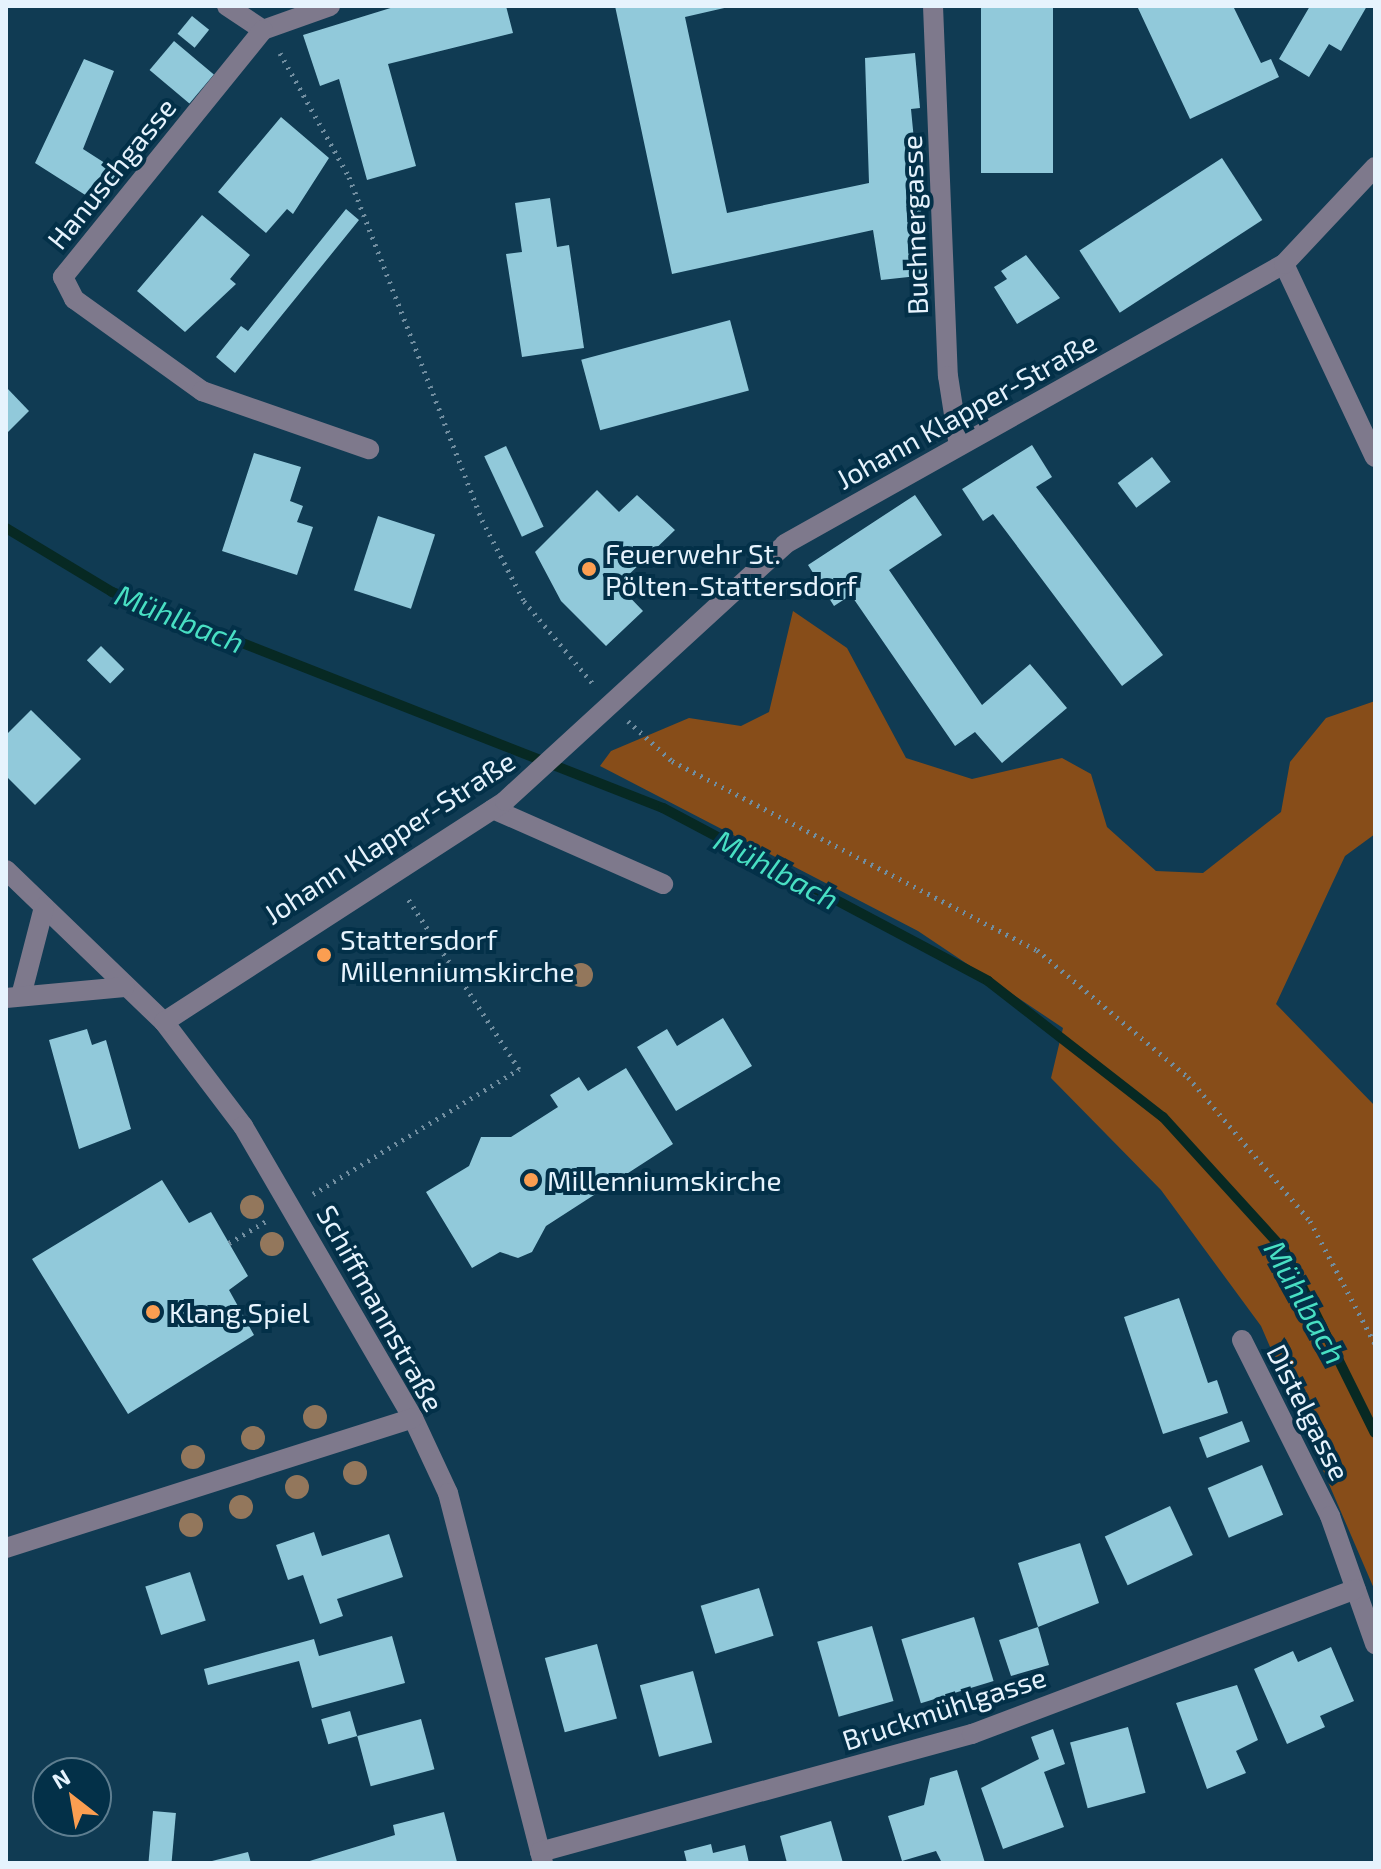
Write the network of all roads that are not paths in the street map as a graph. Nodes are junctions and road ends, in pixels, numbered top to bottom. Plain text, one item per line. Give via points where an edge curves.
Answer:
1 (227, 6) edge
2 (330, 6) edge
3 (933, 6) edge
4 (263, 30) junction
5 (1375, 167) edge
6 (1284, 264) junction
7 (958, 440) junction
8 (369, 449) dead end
9 (1375, 457) edge
10 (499, 805) junction
11 (6, 870) edge
12 (663, 884) dead end
13 (44, 907) junction
14 (124, 987) junction
15 (14, 997) edge
16 (164, 1022) junction
17 (1242, 1340) dead end
18 (413, 1418) junction
19 (6, 1548) edge
20 (1356, 1589) junction
21 (1375, 1644) edge
22 (542, 1858) edge

1 - 4 street
2 - 4 street
3 - 7 street, Buchnergasse via 948,376
4 - 8 street, Hanuschgasse via 63,277 74,299 202,391
5 - 6 street, Johann Klapper-Straße
6 - 7 street, Johann Klapper-Straße via 1066,389
6 - 9 street
7 - 10 street, Johann Klapper-Straße via 785,544 591,727
10 - 12 street
10 - 16 street, Johann Klapper-Straße
11 - 13 street, Schiffmannstraße
13 - 14 street, Schiffmannstraße
13 - 15 street
14 - 15 street
14 - 16 street, Schiffmannstraße
16 - 18 street, Schiffmannstraße via 292,1206
17 - 20 street, Distelgasse via 1330,1516
18 - 19 street
18 - 22 street, Schiffmannstraße via 448,1493
20 - 21 street, Distelgasse
20 - 22 street, Bruckmühlgasse via 972,1734

